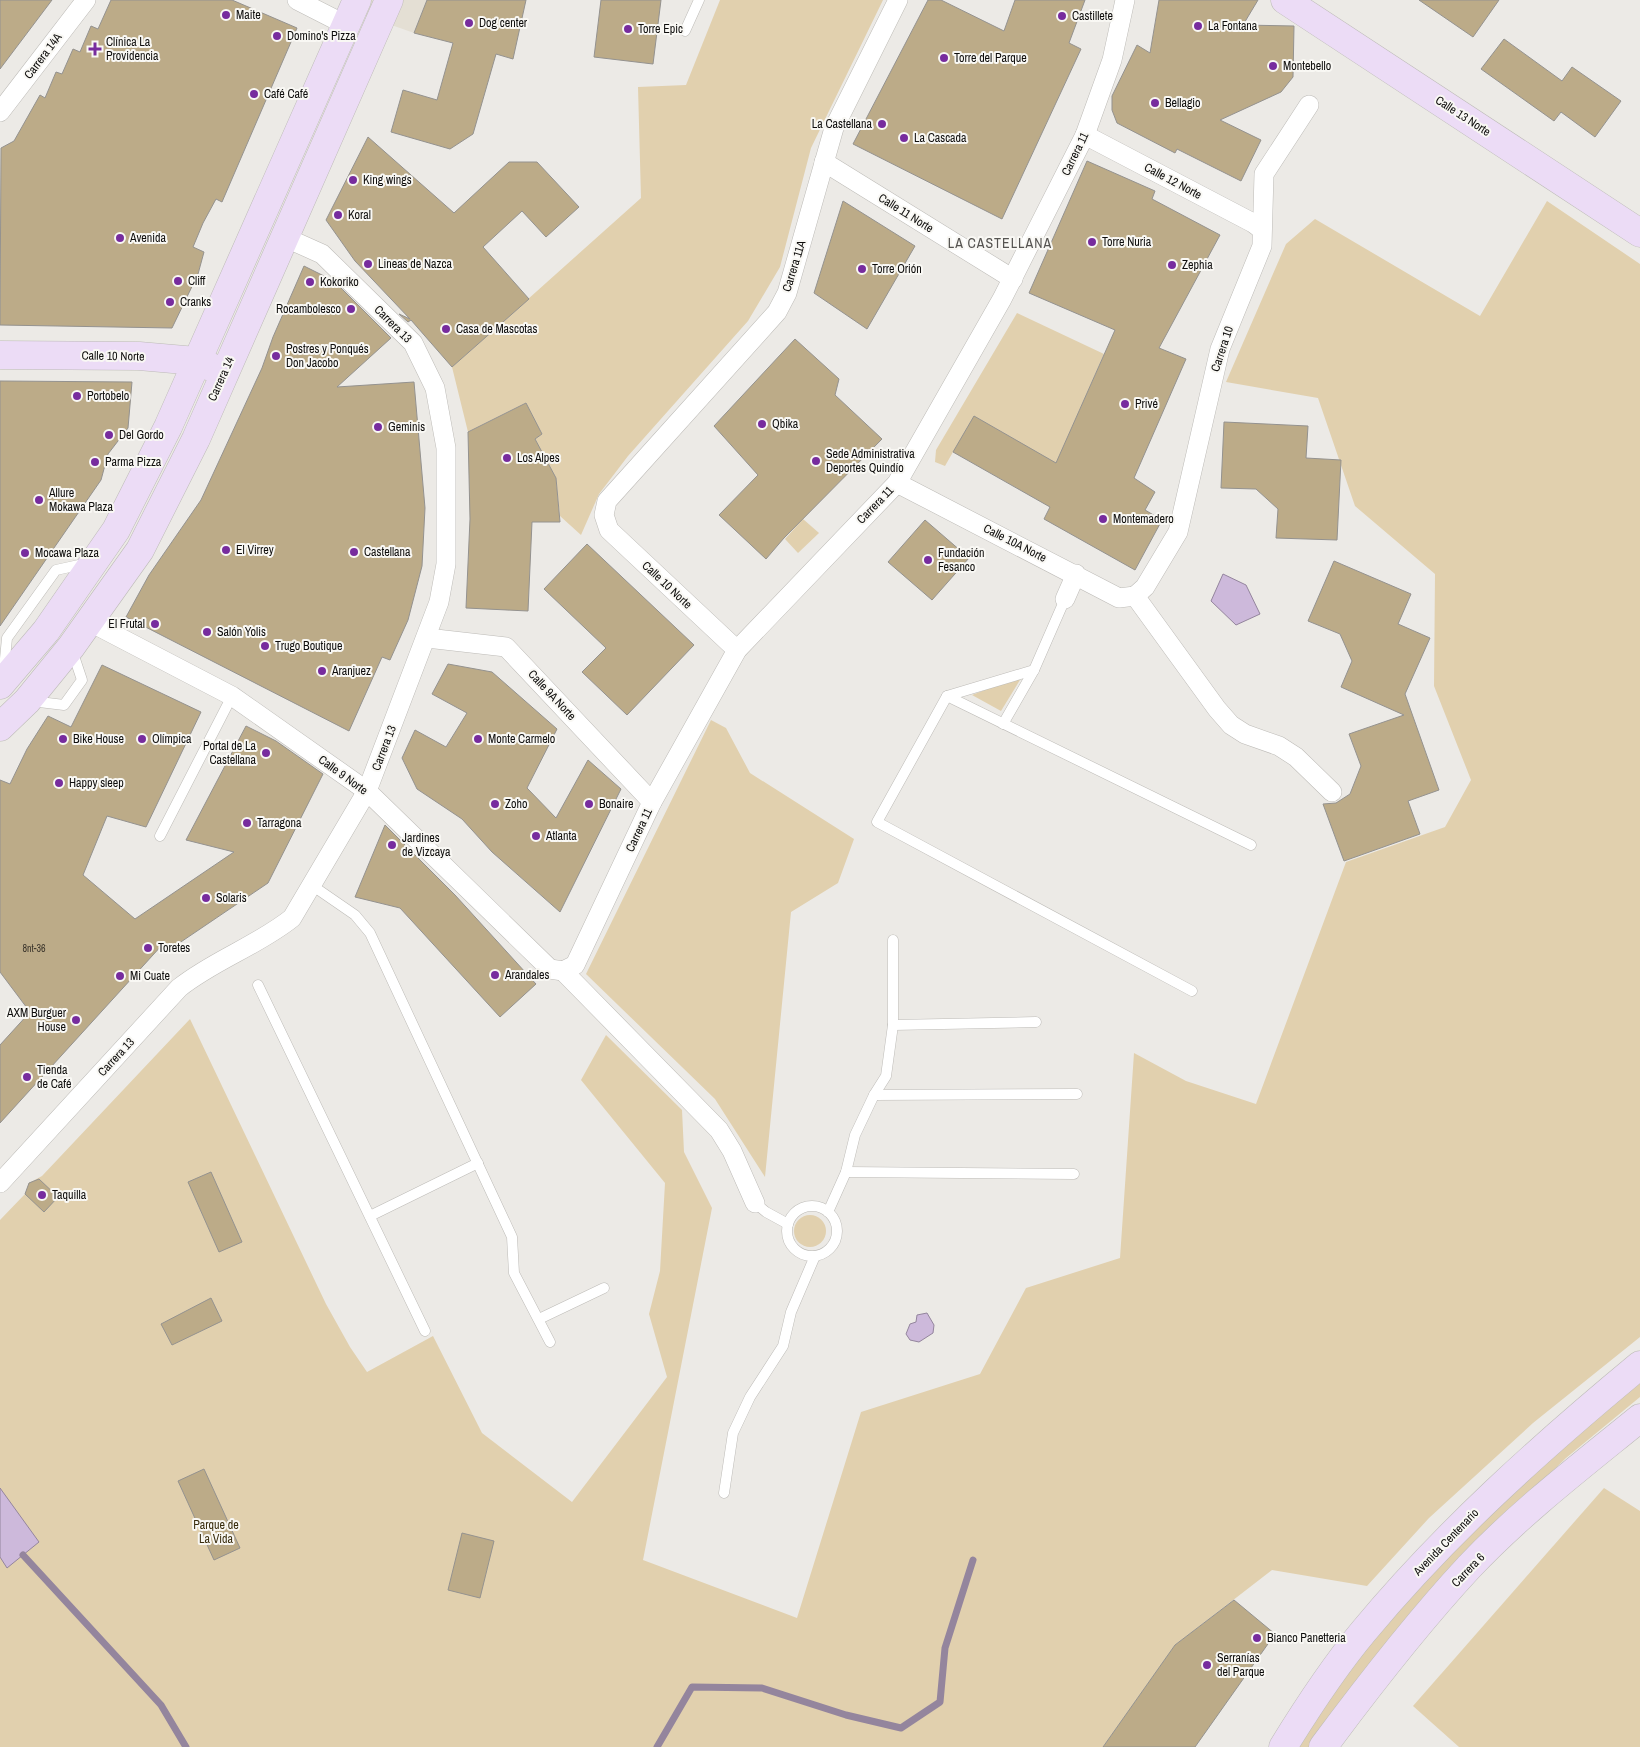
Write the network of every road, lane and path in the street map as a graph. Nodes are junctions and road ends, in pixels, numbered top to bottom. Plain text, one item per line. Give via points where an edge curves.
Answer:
1 (86, 0) edge
2 (297, 0) edge
3 (357, 0) edge
4 (389, 0) edge
5 (699, 0) edge
6 (898, 0) edge
7 (1125, 0) edge
8 (1285, 0) edge
9 (346, 25) junction
10 (685, 31) dead end
11 (1309, 105) dead end
12 (0, 112) edge
13 (1085, 135) junction
14 (824, 162) junction
15 (1261, 229) junction
16 (1640, 233) edge
17 (284, 237) junction
18 (1013, 279) junction
19 (0, 355) edge
20 (196, 361) junction
21 (224, 372) junction
22 (897, 483) junction
23 (604, 515) joint
24 (1076, 574) junction
25 (1135, 596) junction
26 (1065, 599) joint
27 (90, 622) junction
28 (427, 638) junction
29 (737, 650) junction
30 (1034, 670) junction
31 (1, 684) edge
32 (232, 696) junction
33 (947, 696) junction
34 (1003, 724) junction
35 (0, 726) edge
36 (367, 791) junction
37 (1332, 792) dead end
38 (652, 802) junction
39 (160, 836) dead end
40 (1251, 845) dead end
41 (310, 884) junction
42 (893, 940) dead end
43 (563, 971) junction
44 (258, 985) dead end
45 (1192, 991) dead end
46 (1036, 1022) dead end
47 (893, 1025) junction
48 (1077, 1094) dead end
49 (874, 1095) junction
50 (478, 1163) junction
51 (846, 1172) junction
52 (1074, 1174) dead end
53 (0, 1182) edge
54 (755, 1203) joint
55 (828, 1212) junction
56 (370, 1216) junction
57 (788, 1224) junction
58 (815, 1256) junction
59 (604, 1288) dead end
60 (539, 1319) junction
61 (425, 1331) dead end
62 (550, 1342) dead end
63 (1640, 1365) edge
64 (1640, 1418) edge
65 (724, 1493) dead end
66 (1283, 1747) edge
67 (1323, 1747) edge

1 - 12 street, Carrera 14A
2 - 9 street
3 - 9 main road
4 - 17 main road, Carrera 14
5 - 10 lane
6 - 14 street, Carrera 11A via 834,128
7 - 13 street, Carrera 11 via 1112,60
8 - 16 main road, Calle 13 Norte
9 - 20 main road
11 - 15 street, Carrera 10 via 1264,174
13 - 15 street, Calle 12 Norte
13 - 18 street, Carrera 11
14 - 18 street, Calle 11 Norte
14 - 23 street, Carrera 11A via 787,293 777,312 607,501
15 - 25 street, Carrera 10 via 1262,246 1220,349 1178,532 1145,587
17 - 21 main road, Carrera 14
17 - 28 street, Carrera 13 via 322,254 412,342 435,388 446,448 446,564 439,602
18 - 22 street, Carrera 11
19 - 20 main road, Calle 10 Norte via 139,356
20 - 21 main road, Calle 10 Norte
20 - 31 main road via 116,530 46,631
21 - 27 main road, Carrera 14 via 196,439 148,534
22 - 24 street, Calle 10A Norte
22 - 29 street, Carrera 11
23 - 29 street, Calle 10 Norte via 609,530
24 - 25 street, Calle 10A Norte via 1119,598
24 - 26 street
25 - 37 street via 1231,725 1245,734 1280,746
26 - 30 lane
27 - 32 street, Calle 9 Norte
27 - 35 main road, Carrera 14 via 27,701
28 - 36 street, Carrera 13
28 - 38 street, Calle 9A Norte via 506,647
29 - 38 street, Carrera 11
30 - 33 lane
30 - 34 lane
32 - 36 street, Calle 9 Norte
32 - 39 lane
33 - 34 lane
33 - 45 lane via 878,822
34 - 40 lane
36 - 41 street, Carrera 13
36 - 43 street, Calle 9 Norte via 550,969
38 - 43 street, Carrera 11 via 575,965
41 - 50 lane via 354,914 370,933
41 - 53 street, Carrera 13 via 292,918 273,933 199,972 180,988
42 - 47 lane
43 - 54 street via 718,1130 732,1151
44 - 56 lane
46 - 47 lane
47 - 49 lane via 886,1076
48 - 49 lane
49 - 51 lane via 855,1135
50 - 56 lane
50 - 60 lane via 512,1237 514,1273
51 - 52 lane
51 - 55 lane
54 - 57 lane
55 - 57 lane via 806,1207 798,1211
55 - 58 lane via 836,1222 837,1236 830,1249
56 - 61 lane
57 - 58 lane via 788,1237 795,1250
58 - 65 lane via 791,1312 783,1346 750,1397 733,1433
59 - 60 lane
60 - 62 lane
63 - 66 main road, Avenida Centenario via 1504,1482 1440,1545 1362,1633
64 - 67 main road, Carrera 6 via 1541,1498 1469,1567 1385,1663

